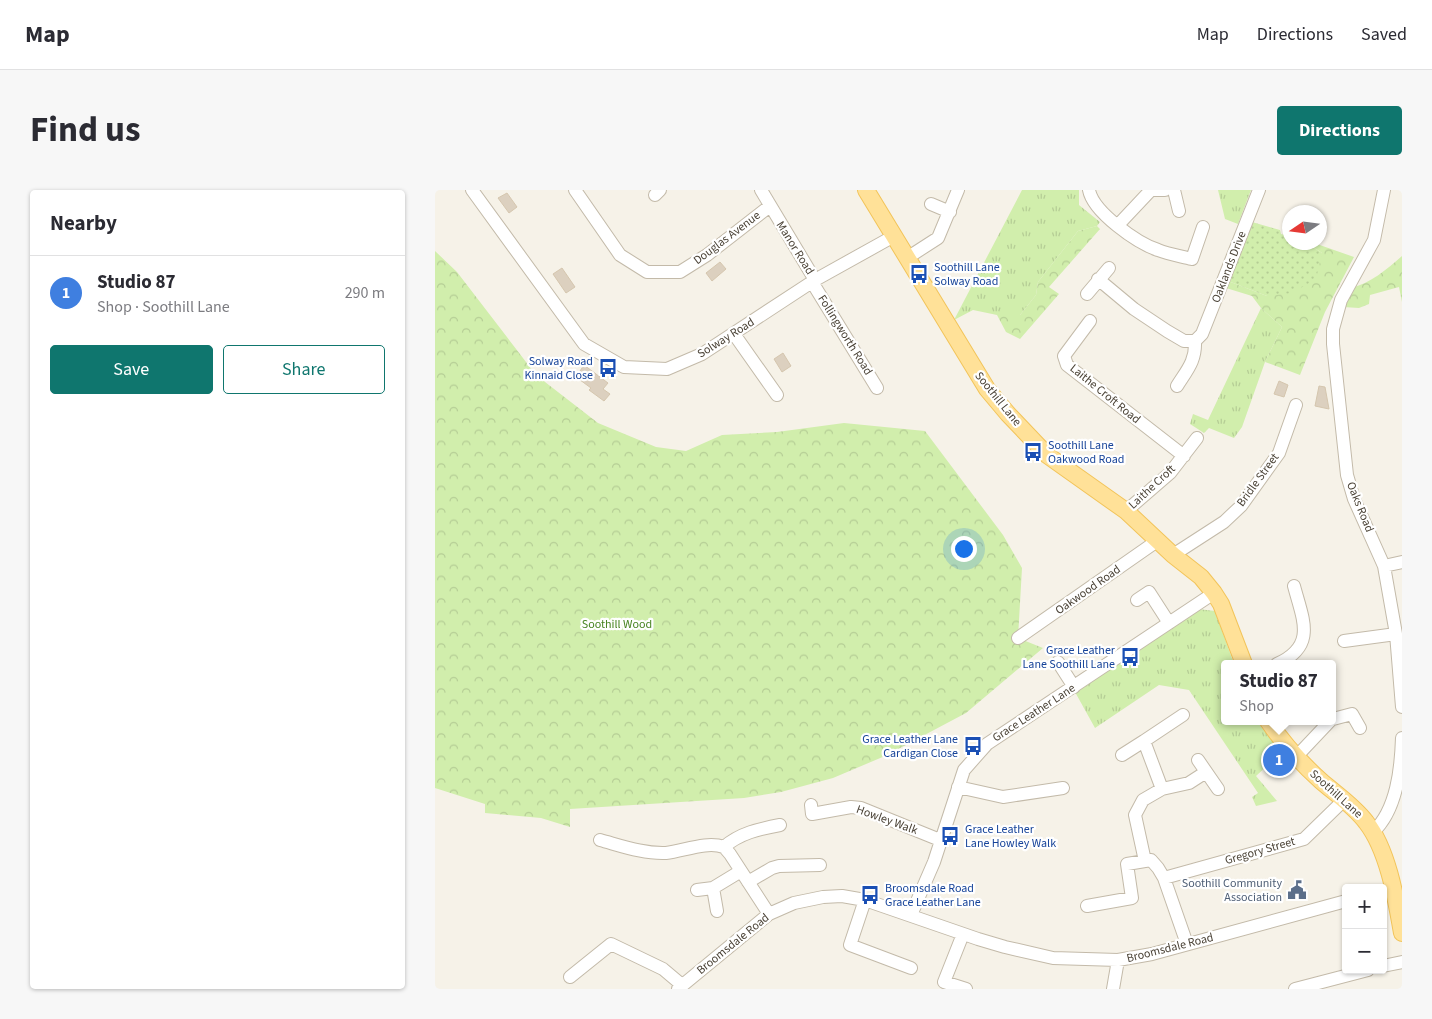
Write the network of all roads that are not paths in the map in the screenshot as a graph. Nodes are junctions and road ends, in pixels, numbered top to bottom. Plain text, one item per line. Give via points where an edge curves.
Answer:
1 (471, 190) edge
2 (575, 190) edge
3 (761, 190) edge
4 (866, 190) edge
5 (958, 190) edge
6 (1089, 190) edge
7 (1153, 190) edge
8 (1165, 190) edge
9 (1174, 190) edge
10 (1259, 190) edge
11 (1384, 190) edge
12 (931, 204) dead end
13 (769, 206) junction
14 (1179, 211) dead end
15 (950, 212) junction
16 (1118, 225) junction
17 (1203, 227) dead end
18 (893, 236) junction
19 (907, 258) junction
20 (1109, 268) dead end
21 (1099, 279) junction
22 (813, 281) junction
23 (1087, 294) dead end
24 (1090, 321) dead end
25 (734, 334) junction
26 (1195, 341) junction
27 (1177, 386) dead end
28 (877, 388) dead end
29 (777, 395) dead end
30 (1296, 406) dead end
31 (1197, 438) dead end
32 (1184, 456) junction
33 (1125, 511) junction
34 (1157, 541) junction
35 (1173, 555) junction
36 (1402, 562) edge
37 (1384, 566) junction
38 (1294, 586) dead end
39 (1214, 592) junction
40 (1137, 600) dead end
41 (1169, 623) junction
42 (1398, 627) edge
43 (1018, 638) dead end
44 (1344, 641) dead end
45 (1242, 660) edge
46 (1286, 660) edge
47 (1058, 662) dead end
48 (1074, 687) junction
49 (1402, 707) edge
50 (1183, 715) dead end
51 (1336, 719) edge
52 (1271, 725) edge
53 (1327, 725) edge
54 (1360, 728) dead end
55 (1402, 738) edge
56 (1144, 742) junction
57 (1122, 755) dead end
58 (1296, 757) junction
59 (1198, 760) dead end
60 (1206, 772) junction
61 (958, 787) junction
62 (1063, 788) dead end
63 (1163, 789) junction
64 (1218, 789) dead end
65 (1343, 800) junction
66 (811, 805) dead end
67 (780, 825) dead end
68 (1373, 832) junction
69 (601, 840) dead end
70 (940, 840) junction
71 (724, 847) junction
72 (1145, 861) junction
73 (820, 865) dead end
74 (741, 871) junction
75 (1164, 878) junction
76 (748, 882) junction
77 (713, 888) junction
78 (697, 890) dead end
79 (1394, 893) edge
80 (865, 900) junction
81 (1342, 902) edge
82 (1087, 906) dead end
83 (717, 911) dead end
84 (769, 914) junction
85 (911, 915) junction
86 (1402, 933) edge
87 (963, 934) junction
88 (1187, 944) junction
89 (1118, 960) junction
90 (1402, 962) edge
91 (1387, 965) edge
92 (911, 968) dead end
93 (1353, 974) edge
94 (570, 977) dead end
95 (680, 987) edge
96 (966, 989) edge
97 (1113, 989) edge
98 (1295, 989) edge

1 - 25 street, Solway Road via 584,344 625,367 667,369 702,354
2 - 13 street, Douglas Avenue via 620,255 647,272 680,272
3 - 13 street, Manor Road
4 - 18 main road, Soothill Lane
5 - 15 street
6 - 16 street via 1098,207
7 - 8 street
7 - 16 street
9 - 14 street
10 - 26 street, Oaklands Drive via 1202,334
11 - 37 street, Oaks Road via 1374,240 1339,305 1333,329 1347,475 1354,499
12 - 15 street
13 - 22 street, Manor Road
15 - 19 street via 938,238
16 - 17 street via 1157,250 1191,259
18 - 19 main road, Soothill Lane
18 - 22 street, Solway Road
19 - 33 main road, Soothill Lane via 974,369 1008,414 1047,455
20 - 21 street
21 - 23 street
21 - 26 street via 1167,332 1184,341
22 - 25 street, Solway Road
22 - 28 street, Follingworth Road
24 - 32 street, Laithe Croft Road via 1063,356 1067,365
25 - 29 street
26 - 27 street, Oaklands Drive via 1191,364
30 - 35 street, Bridle Street via 1279,453 1241,506 1224,522
31 - 32 street, Laithe Croft
32 - 33 street, Laithe Croft via 1170,473
33 - 34 main road, Soothill Lane
34 - 35 main road, Soothill Lane
34 - 43 street, Oakwood Road
35 - 39 main road, Soothill Lane
36 - 37 street
37 - 42 street, Oaks Road
38 - 46 street via 1305,630 1299,649
39 - 41 street, Grace Leather Lane
39 - 45 main road, Soothill Lane
40 - 41 street via 1149,592
41 - 48 street, Grace Leather Lane
42 - 44 street
42 - 49 street, Oaks Road
47 - 48 street
48 - 61 street, Grace Leather Lane via 987,744 964,770
50 - 56 street
51 - 54 street via 1352,714
52 - 58 main road, Soothill Lane
53 - 58 street
55 - 68 street via 1396,790 1383,821
56 - 57 street
56 - 63 street
58 - 65 main road, Soothill Lane
59 - 60 street
60 - 63 street via 1189,783
60 - 64 street
61 - 62 street via 1003,797
61 - 70 street, Grace Leather Lane
63 - 72 street via 1143,800 1135,815
65 - 68 main road, Soothill Lane
65 - 75 street, Gregory Street via 1304,839
66 - 70 street, Howley Walk via 812,814 861,808
67 - 71 street via 751,831
68 - 79 main road, Soothill Lane
69 - 71 street via 648,852 711,845
70 - 85 street, Grace Leather Lane
71 - 74 street
72 - 75 street via 1151,860
72 - 82 street via 1127,864 1132,898
73 - 76 street via 779,866
74 - 76 street
74 - 77 street
75 - 88 street
76 - 84 street
77 - 78 street
77 - 83 street
79 - 86 main road, Soothill Lane
80 - 84 street, Broomsdale Road via 823,897 794,903
80 - 85 street, Broomsdale Road
80 - 92 street via 850,945
81 - 88 street, Broomsdale Road
84 - 95 street, Broomsdale Road
85 - 87 street, Broomsdale Road
87 - 89 street, Broomsdale Road via 1053,958
87 - 96 street via 944,982
88 - 89 street, Broomsdale Road
89 - 97 street
90 - 91 street
93 - 98 street
94 - 95 street via 611,944 663,969

